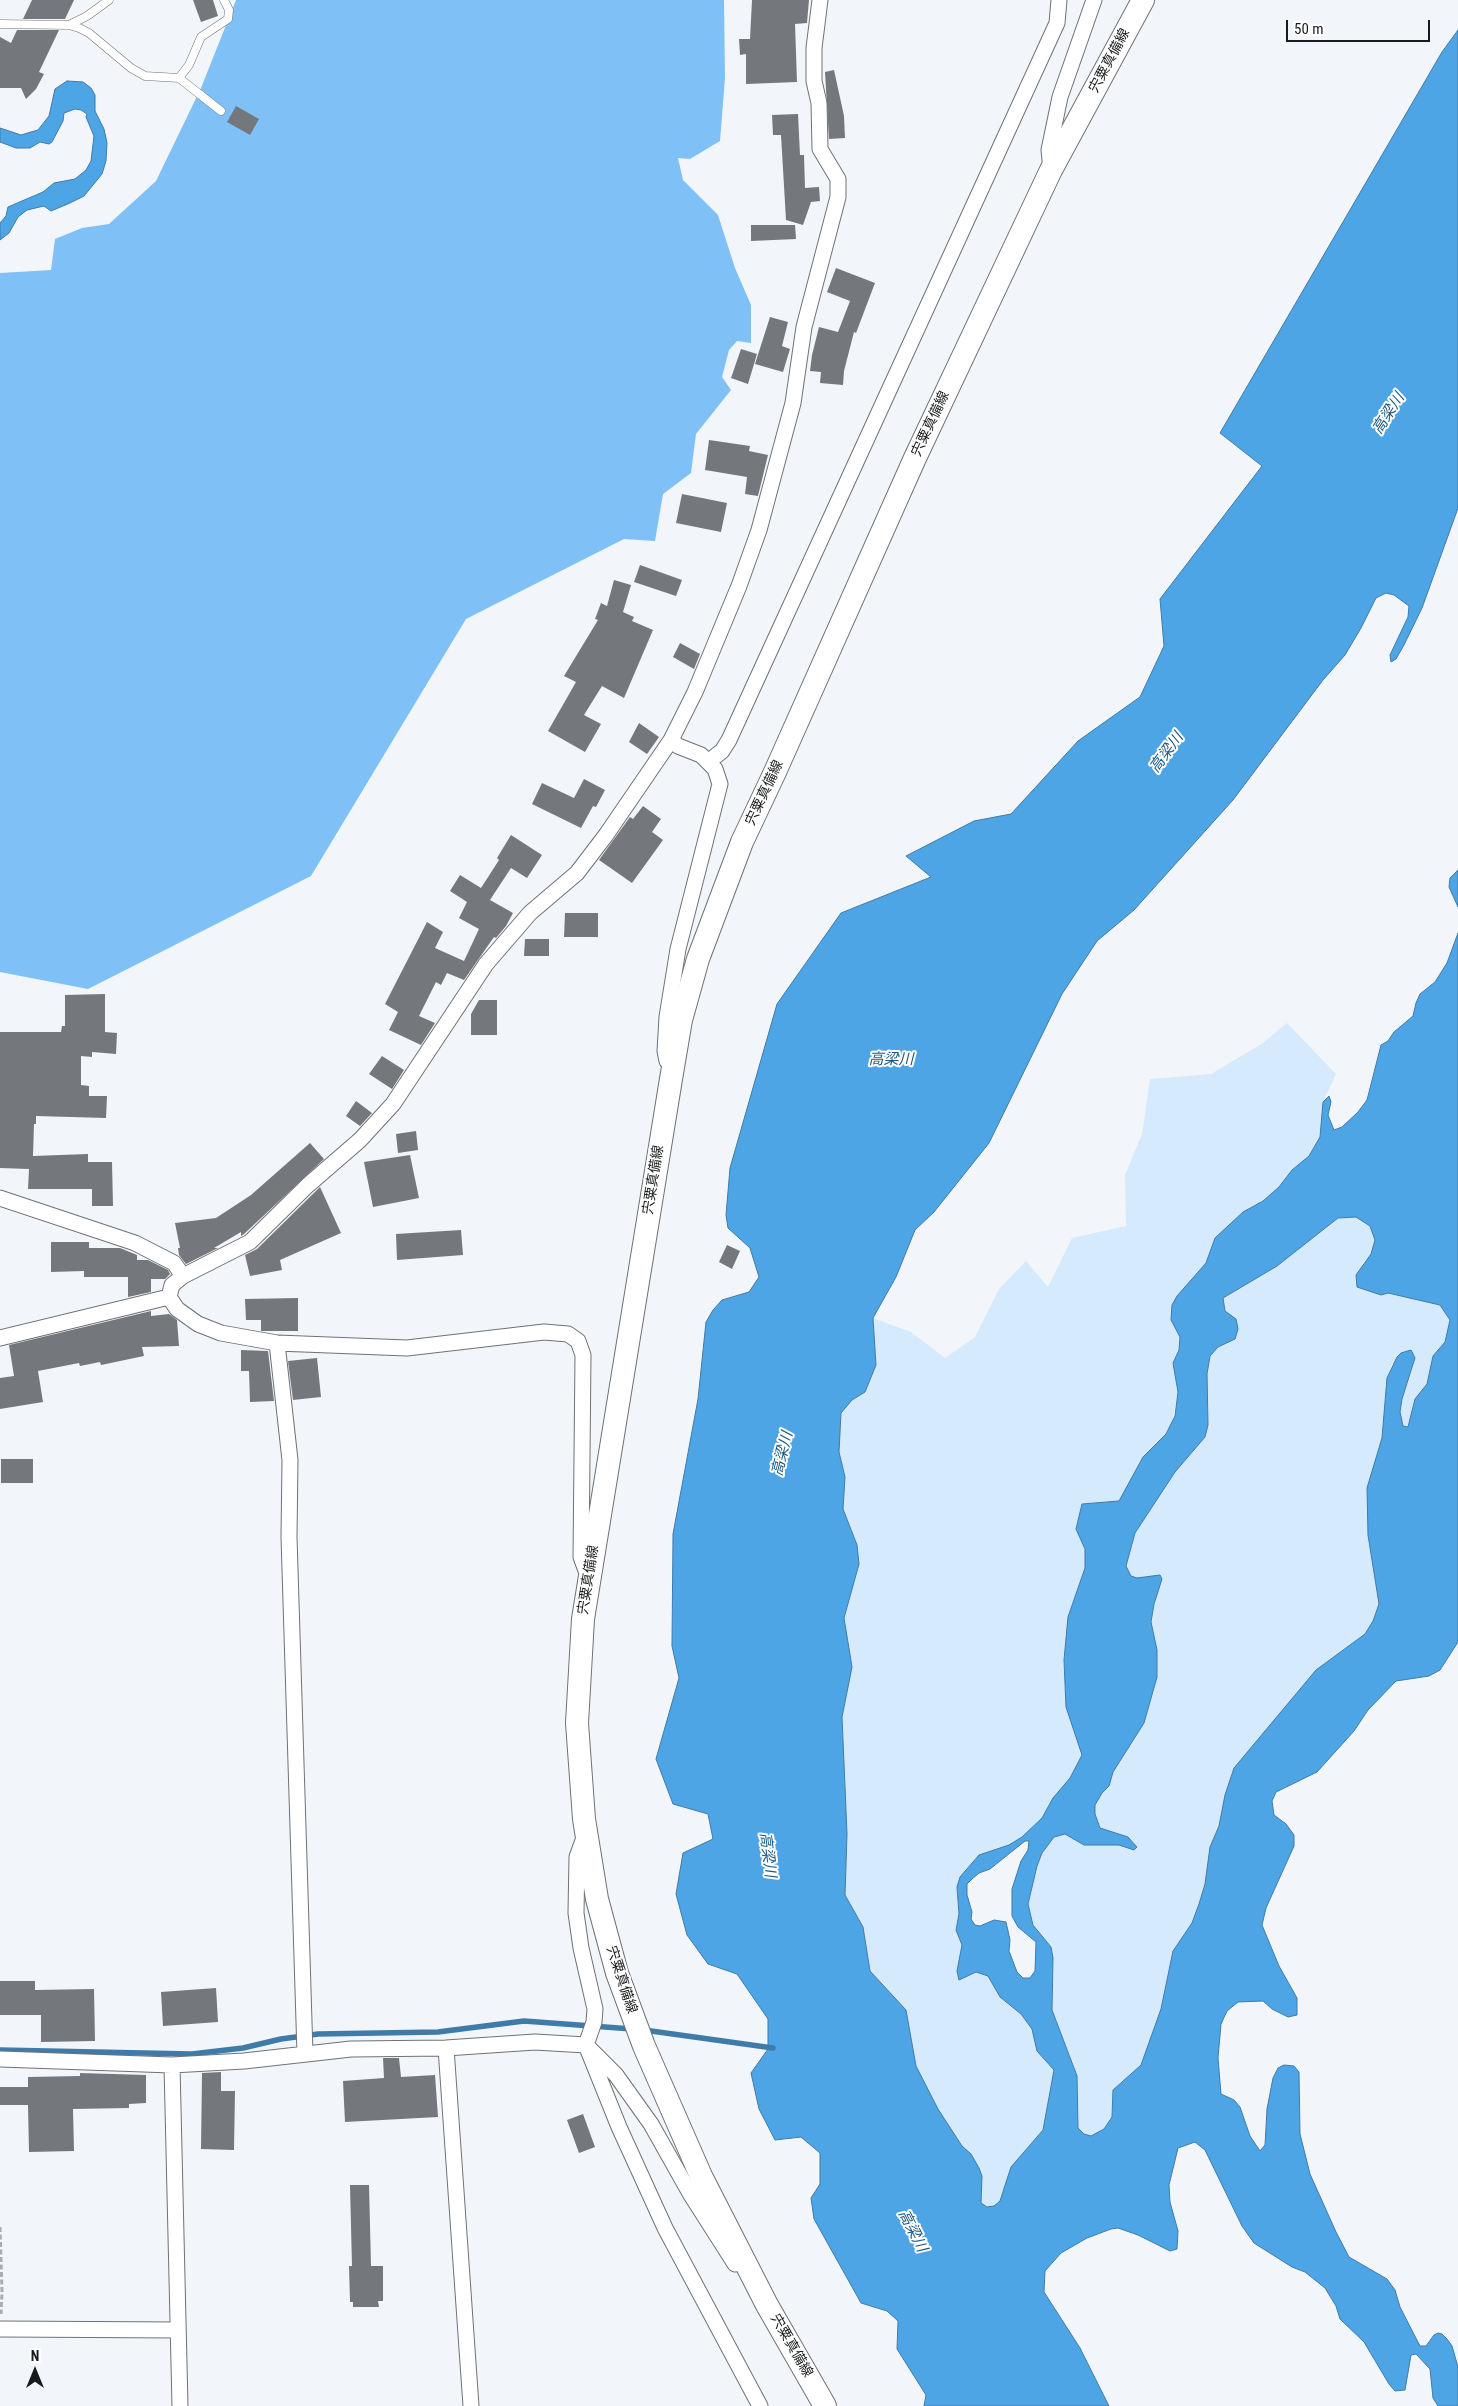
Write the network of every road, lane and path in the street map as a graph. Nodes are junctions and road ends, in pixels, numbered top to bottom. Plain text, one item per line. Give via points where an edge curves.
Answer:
1 (109, 0) edge
2 (224, 0) edge
3 (820, 0) edge
4 (1059, 0) edge
5 (1094, 0) edge
6 (1143, 0) edge
7 (0, 24) edge
8 (69, 25) junction
9 (179, 78) junction
10 (221, 111) dead end
11 (1051, 170) junction
12 (671, 740) junction
13 (708, 762) junction
14 (671, 1079) junction
15 (0, 1198) edge
16 (184, 1276) junction
17 (169, 1297) junction
18 (0, 1338) edge
19 (277, 1343) junction
20 (589, 1578) junction
21 (586, 1833) junction
22 (586, 2045) junction
23 (446, 2048) junction
24 (305, 2054) junction
25 (0, 2059) edge
26 (172, 2065) junction
27 (0, 2227) edge
28 (767, 2305) junction
29 (0, 2316) edge
30 (0, 2329) edge
31 (178, 2330) junction
32 (180, 2406) edge
33 (470, 2406) edge
34 (760, 2406) edge
35 (825, 2406) edge

1 - 8 lane
2 - 9 lane via 229,10 228,19 201,37 189,65
3 - 12 street via 814,81 819,103 820,149 838,179 838,197 804,327 793,403 759,530 721,632
4 - 13 street via 1058,23 729,740 722,751
5 - 11 street via 1060,97 1049,150
6 - 11 main road, 宍粟真備線
7 - 8 lane
8 - 9 lane via 89,33 145,76
9 - 10 lane
11 - 14 main road, 宍粟真備線 via 915,458 742,842 698,959 681,1020
12 - 13 street
12 - 16 street via 576,873 530,914 486,964 393,1104 360,1140 250,1242
13 - 14 street via 716,769 720,784 678,948 667,1017 666,1051
14 - 20 main road, 宍粟真備線
15 - 16 street via 135,1243 174,1263
16 - 17 street via 172,1286
17 - 18 street
17 - 19 street via 177,1309 198,1324 221,1333
19 - 20 street via 407,1348 544,1332 568,1334 578,1341 584,1374 581,1557
19 - 24 street via 290,1460 289,1537
20 - 21 main road, 宍粟真備線 via 583,1619 577,1723
21 - 22 street via 577,1857 576,1914 595,2009
21 - 28 main road, 宍粟真備線 via 597,1899 617,1973 644,2046 701,2176
22 - 23 street via 535,2042
22 - 28 street via 616,2075 651,2124 691,2195
22 - 34 street via 665,2228
23 - 24 street
23 - 33 street
24 - 26 street
25 - 26 street
26 - 31 street
27 - 29 path
28 - 35 main road, 宍粟真備線
30 - 31 street
31 - 32 street

